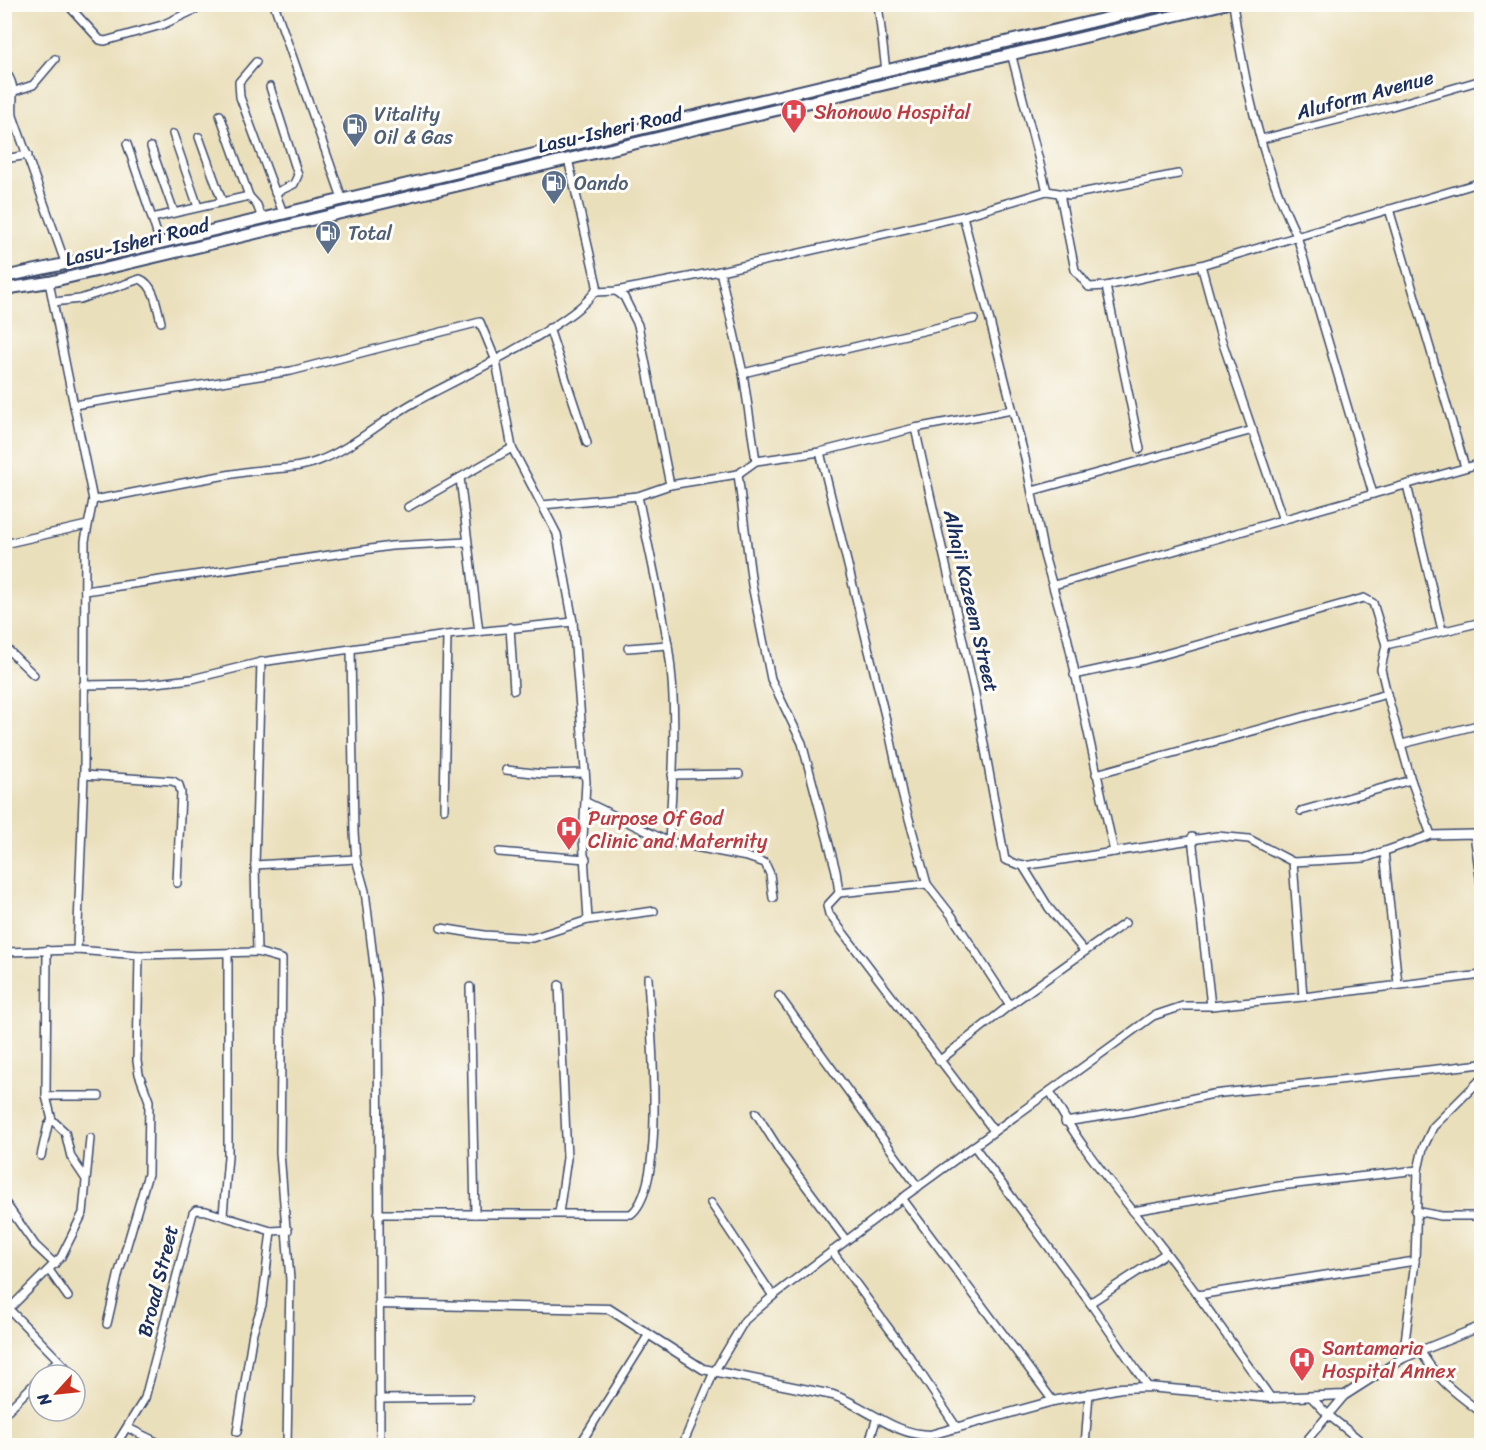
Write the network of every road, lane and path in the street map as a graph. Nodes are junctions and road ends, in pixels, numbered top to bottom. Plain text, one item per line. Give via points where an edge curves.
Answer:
1 (67, 4) edge
2 (207, 4) edge
3 (274, 4) edge
4 (878, 4) edge
5 (1166, 4) edge
6 (1224, 4) edge
7 (1233, 4) edge
8 (1011, 53) junction
9 (55, 59) dead end
10 (256, 62) dead end
11 (4, 70) edge
12 (886, 71) junction
13 (1476, 82) dead end
14 (270, 87) dead end
15 (15, 91) junction
16 (8, 107) edge
17 (220, 115) dead end
18 (173, 134) dead end
19 (199, 137) dead end
20 (1262, 139) junction
21 (127, 144) dead end
22 (151, 147) dead end
23 (28, 155) junction
24 (4, 159) edge
25 (568, 159) junction
26 (1178, 174) dead end
27 (1482, 182) edge
28 (1047, 191) junction
29 (275, 193) junction
30 (1060, 194) junction
31 (249, 196) junction
32 (342, 198) junction
33 (222, 201) junction
34 (198, 207) junction
35 (1389, 209) junction
36 (174, 212) junction
37 (283, 213) junction
38 (963, 216) junction
39 (152, 218) junction
40 (262, 218) junction
41 (1297, 236) junction
42 (160, 243) junction
43 (66, 265) junction
44 (1201, 265) junction
45 (720, 271) junction
46 (4, 277) edge
47 (48, 282) junction
48 (1106, 286) junction
49 (4, 290) edge
50 (616, 291) junction
51 (596, 292) junction
52 (52, 302) junction
53 (974, 319) dead end
54 (160, 322) dead end
55 (549, 328) junction
56 (495, 361) junction
57 (743, 373) junction
58 (74, 405) junction
59 (1012, 410) junction
60 (915, 428) junction
61 (1253, 430) junction
62 (586, 443) dead end
63 (512, 448) junction
64 (1140, 449) dead end
65 (820, 452) junction
66 (756, 461) junction
67 (1482, 463) edge
68 (1465, 467) junction
69 (738, 474) junction
70 (460, 478) junction
71 (670, 485) junction
72 (1407, 485) junction
73 (1032, 491) junction
74 (1373, 494) junction
75 (638, 496) junction
76 (93, 500) junction
77 (542, 505) junction
78 (408, 507) dead end
79 (1284, 520) junction
80 (87, 525) junction
81 (467, 542) junction
82 (4, 544) edge
83 (1054, 585) junction
84 (85, 591) junction
85 (573, 622) junction
86 (1482, 622) edge
87 (510, 627) junction
88 (1442, 630) junction
89 (479, 632) junction
90 (447, 635) junction
91 (668, 645) junction
92 (1386, 645) junction
93 (4, 646) edge
94 (628, 648) dead end
95 (351, 650) junction
96 (261, 662) junction
97 (34, 675) dead end
98 (1074, 675) junction
99 (83, 685) junction
100 (514, 690) dead end
101 (1386, 694) junction
102 (1482, 724) edge
103 (1402, 744) junction
104 (506, 770) dead end
105 (585, 773) junction
106 (739, 774) dead end
107 (1096, 774) junction
108 (672, 775) junction
109 (84, 776) junction
110 (1411, 780) junction
111 (586, 802) junction
112 (444, 809) dead end
113 (1301, 812) dead end
114 (1478, 834) edge
115 (1431, 835) junction
116 (1192, 837) junction
117 (669, 842) junction
118 (1384, 851) junction
119 (499, 852) dead end
120 (1114, 852) junction
121 (356, 859) junction
122 (586, 859) junction
123 (1293, 862) junction
124 (255, 865) junction
125 (1023, 866) junction
126 (177, 883) dead end
127 (927, 884) junction
128 (1482, 891) edge
129 (839, 893) junction
130 (773, 898) dead end
131 (654, 911) dead end
132 (588, 920) junction
133 (1125, 923) dead end
134 (441, 928) dead end
135 (47, 950) junction
136 (77, 950) junction
137 (257, 951) junction
138 (1083, 951) junction
139 (4, 952) edge
140 (228, 953) junction
141 (139, 955) junction
142 (1482, 975) edge
143 (648, 978) dead end
144 (1398, 984) junction
145 (559, 985) dead end
146 (470, 987) dead end
147 (779, 996) dead end
148 (1303, 997) junction
149 (1010, 1005) junction
150 (1211, 1006) junction
151 (939, 1061) junction
152 (1482, 1064) edge
153 (1482, 1078) edge
154 (1050, 1091) junction
155 (46, 1096) junction
156 (99, 1096) dead end
157 (756, 1113) dead end
158 (52, 1120) junction
159 (1065, 1122) junction
160 (994, 1131) junction
161 (90, 1138) dead end
162 (974, 1146) junction
163 (41, 1156) dead end
164 (1418, 1170) junction
165 (85, 1178) junction
166 (918, 1187) junction
167 (902, 1198) junction
168 (4, 1201) edge
169 (711, 1203) dead end
170 (1133, 1211) junction
171 (1415, 1211) junction
172 (559, 1213) junction
173 (378, 1214) junction
174 (475, 1214) junction
175 (223, 1215) junction
176 (1482, 1216) edge
177 (288, 1230) junction
178 (271, 1231) junction
179 (846, 1240) junction
180 (832, 1251) junction
181 (1166, 1253) junction
182 (1415, 1261) junction
183 (52, 1267) junction
184 (1198, 1295) junction
185 (772, 1296) junction
186 (68, 1297) dead end
187 (1090, 1303) junction
188 (379, 1304) junction
189 (7, 1306) edge
190 (107, 1324) dead end
191 (1482, 1326) edge
192 (649, 1334) junction
193 (1420, 1350) junction
194 (1402, 1358) junction
195 (57, 1361) edge
196 (714, 1372) junction
197 (1148, 1387) junction
198 (27, 1391) edge
199 (1089, 1393) junction
200 (1345, 1395) junction
201 (469, 1398) dead end
202 (1270, 1398) junction
203 (1312, 1398) junction
204 (380, 1399) junction
205 (1053, 1401) junction
206 (1482, 1413) edge
207 (4, 1414) edge
208 (1327, 1414) junction
209 (877, 1417) junction
210 (128, 1428) junction
211 (957, 1428) junction
212 (237, 1432) dead end
213 (115, 1446) edge
214 (165, 1446) edge
215 (287, 1446) edge
216 (380, 1446) edge
217 (579, 1446) edge
218 (682, 1446) edge
219 (868, 1446) edge
220 (1085, 1446) edge
221 (1302, 1446) edge
222 (1367, 1446) edge

1 - 2 street via 105,41 162,25
3 - 32 street
4 - 12 street
5 - 12 main road, Lasu-Isheri Road
6 - 8 main road, Lasu-Isheri Road
7 - 20 street via 1240,55
8 - 25 main road, Lasu-Isheri Road
8 - 28 street
9 - 15 street via 33,85
10 - 29 street via 239,82 240,98
11 - 15 street
12 - 32 main road, Lasu-Isheri Road
13 - 20 street, Aluform Avenue
14 - 29 street via 298,175 294,184
15 - 16 street
16 - 23 street
17 - 31 street
18 - 34 street
19 - 33 street
20 - 41 street
21 - 39 street
22 - 36 street
23 - 24 street
23 - 43 street
25 - 47 main road, Lasu-Isheri Road
25 - 51 street
26 - 30 street via 1095,192
27 - 35 street
28 - 30 street
28 - 38 street
29 - 37 street
30 - 48 street via 1075,270 1089,287
31 - 33 street
31 - 40 street
32 - 37 main road, Lasu-Isheri Road
33 - 34 street
34 - 36 street
35 - 41 street
35 - 68 street
36 - 39 street
37 - 40 main road, Lasu-Isheri Road
38 - 45 street
38 - 59 street
39 - 42 street
40 - 42 main road, Lasu-Isheri Road
41 - 44 street
41 - 74 street
42 - 43 main road, Lasu-Isheri Road
43 - 46 main road, Lasu-Isheri Road
44 - 48 street
44 - 61 street via 1221,339
45 - 50 street
45 - 57 street
47 - 49 main road, Lasu-Isheri Road
47 - 52 street
48 - 64 street
50 - 51 street
50 - 71 street via 624,297 638,325
51 - 55 street
52 - 54 street via 80,299 140,279 152,293
52 - 58 street
53 - 57 street
55 - 56 street
55 - 62 street
56 - 58 street via 484,327 475,322 291,371
56 - 63 street
56 - 76 street via 414,402 316,462
57 - 66 street
58 - 76 street
59 - 60 street
59 - 73 street
60 - 65 street
60 - 125 street, Alhaji Kazeem Street via 975,694 1001,848 1005,860
61 - 73 street
61 - 79 street
63 - 70 street
63 - 77 street
65 - 66 street
65 - 127 street
66 - 69 street
67 - 68 street
68 - 72 street
69 - 71 street
69 - 129 street via 752,585 771,679 802,743
70 - 78 street
70 - 81 street
71 - 75 street
72 - 74 street
72 - 88 street
73 - 83 street
74 - 79 street
75 - 77 street
75 - 91 street
76 - 80 street
77 - 85 street via 557,534
79 - 83 street
80 - 82 street
80 - 84 street
81 - 84 street via 392,546
81 - 89 street
83 - 98 street
84 - 99 street
85 - 87 street
85 - 105 street
86 - 88 street
87 - 89 street
87 - 100 street
88 - 92 street
89 - 90 street
90 - 95 street
90 - 112 street
91 - 94 street
91 - 108 street
92 - 98 street via 1373,603 1364,598 1144,660
92 - 101 street via 1381,669
93 - 97 street
95 - 96 street
95 - 121 street
96 - 99 street via 192,679
96 - 124 street
98 - 107 street
99 - 109 street
101 - 103 street
101 - 107 street
102 - 103 street
103 - 110 street
104 - 105 street
105 - 111 street
106 - 108 street
107 - 120 street
108 - 117 street
109 - 126 street via 173,781 179,785 182,793
109 - 136 street
110 - 113 street
110 - 115 street
111 - 117 street
111 - 122 street
114 - 115 street
114 - 128 street
115 - 118 street
116 - 120 street
116 - 123 street via 1243,837
116 - 150 street
117 - 130 street via 765,863
118 - 123 street via 1365,858
118 - 144 street
119 - 122 street
120 - 125 street
121 - 124 street
121 - 173 street via 365,891 378,999
122 - 132 street
123 - 148 street
124 - 137 street
125 - 138 street via 1048,908
127 - 129 street
127 - 149 street
129 - 151 street via 827,906 829,914
131 - 132 street
132 - 134 street via 532,938
133 - 138 street
135 - 136 street
135 - 139 street
135 - 155 street
136 - 141 street
137 - 140 street
137 - 177 street via 282,959 280,1152
138 - 149 street
140 - 141 street
140 - 175 street via 228,1157
141 - 190 street via 137,1061 149,1101 148,1174
142 - 144 street
143 - 172 street via 655,1139 639,1208 631,1214
144 - 148 street
145 - 172 street via 567,1158
146 - 174 street
147 - 166 street
148 - 150 street
149 - 151 street
150 - 154 street via 1176,1007 1153,1016
151 - 160 street
152 - 159 street via 1214,1094
153 - 164 street via 1433,1127
154 - 159 street
154 - 160 street
155 - 156 street
155 - 158 street
157 - 179 street
158 - 163 street
158 - 165 street via 65,1132 71,1157
159 - 170 street
160 - 162 street
161 - 165 street
162 - 166 street
162 - 187 street
164 - 170 street via 1279,1186
164 - 171 street
165 - 183 street via 82,1213
166 - 167 street
167 - 179 street
167 - 205 street
168 - 183 street
169 - 185 street
170 - 181 street
171 - 176 street via 1441,1216
171 - 182 street
172 - 174 street
173 - 174 street
173 - 188 street
175 - 178 street, Broad Street
175 - 210 street, Broad Street via 196,1210 190,1220 145,1398
177 - 178 street, Broad Street
177 - 215 street
178 - 212 street via 262,1305 253,1332
179 - 180 street
180 - 185 street
180 - 211 street
181 - 184 street
181 - 187 street
182 - 184 street
182 - 194 street
183 - 186 street
183 - 189 street
184 - 202 street
185 - 196 street via 745,1320
187 - 197 street
188 - 192 street via 594,1307 609,1309
188 - 204 street
189 - 195 street
191 - 193 street
192 - 196 street via 693,1364
192 - 217 street
193 - 194 street
193 - 206 street via 1449,1389
194 - 200 street
196 - 209 street via 833,1395
196 - 218 street
197 - 199 street
197 - 202 street
198 - 207 street
199 - 205 street
199 - 220 street
200 - 203 street
200 - 208 street
201 - 204 street
202 - 203 street
203 - 208 street
204 - 216 street
205 - 211 street
208 - 221 street
208 - 222 street
209 - 211 street via 912,1435
209 - 219 street
210 - 213 street, Broad Street
210 - 214 street

